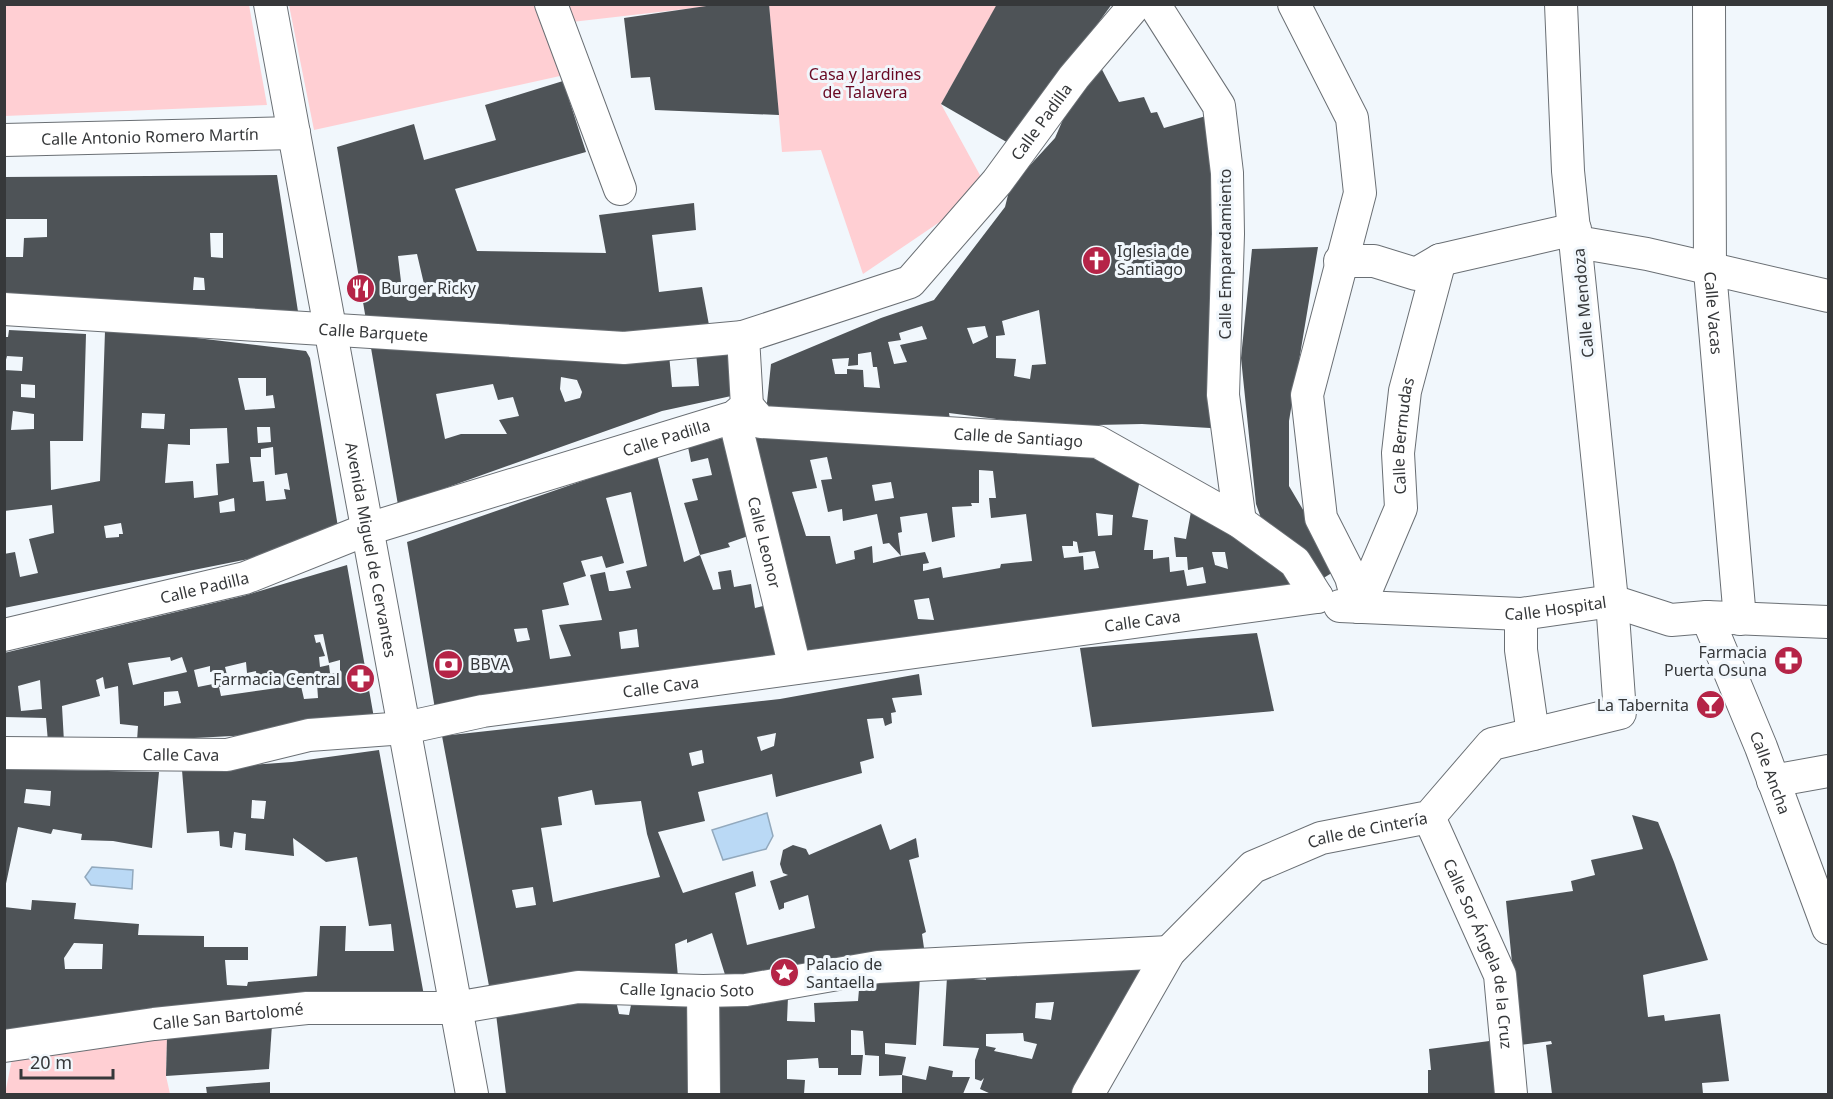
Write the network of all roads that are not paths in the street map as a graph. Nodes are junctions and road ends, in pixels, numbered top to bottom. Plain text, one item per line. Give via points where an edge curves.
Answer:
1 (270, 4) edge
2 (550, 4) edge
3 (1136, 4) edge
4 (1154, 4) edge
5 (1294, 4) edge
6 (1560, 4) edge
7 (1708, 4) edge
8 (294, 134) junction
9 (4, 140) edge
10 (620, 189) dead end
11 (1576, 235) junction
12 (1440, 260) junction
13 (1340, 261) junction
14 (1710, 271) junction
15 (1828, 296) edge
16 (4, 309) edge
17 (331, 332) junction
18 (743, 337) junction
19 (740, 412) junction
20 (1240, 522) junction
21 (368, 530) junction
22 (1317, 597) junction
23 (1612, 601) junction
24 (1359, 607) junction
25 (1521, 614) junction
26 (1707, 617) junction
27 (1740, 619) junction
28 (1828, 622) edge
29 (4, 635) edge
30 (795, 668) junction
31 (405, 728) junction
32 (1533, 734) junction
33 (4, 753) edge
34 (1828, 771) edge
35 (1773, 781) junction
36 (1429, 817) junction
37 (1828, 928) edge
38 (1169, 952) junction
39 (703, 991) junction
40 (455, 1008) junction
41 (4, 1046) edge
42 (472, 1095) edge
43 (704, 1095) edge
44 (1088, 1095) edge
45 (1511, 1095) edge

1 - 8 street, Avenida Miguel de Cervantes
2 - 10 street
3 - 18 street, Calle Padilla via 1074,77 997,182 910,282
4 - 20 street, Calle Emparedamiento via 1219,106 1227,173 1228,234 1223,395
5 - 13 street via 1352,118 1360,194
6 - 11 street, Calle Mendoza via 1568,171
7 - 14 street, Calle Vacas
8 - 9 street, Calle Antonio Romero Martín
8 - 17 street, Avenida Miguel de Cervantes
11 - 12 street
11 - 14 street
11 - 23 street, Calle Mendoza
12 - 13 street via 1416,274 1374,261
12 - 24 street, Calle Bermudas via 1405,391 1398,453 1401,508
13 - 24 street via 1307,395 1322,518 1351,577
14 - 15 street
14 - 27 street, Calle Vacas
16 - 17 street, Calle Barquete
17 - 18 street, Calle Barquete via 624,348
17 - 21 street, Avenida Miguel de Cervantes
18 - 19 street
19 - 20 street, Calle de Santiago via 761,422 1098,442
19 - 21 street, Calle Padilla
19 - 30 street, Calle Leonor
20 - 22 street, Calle de Santiago via 1295,562
21 - 29 street, Calle Padilla via 245,578
21 - 31 street, Avenida Miguel de Cervantes
22 - 24 street, Calle Hospital via 1334,606
22 - 30 street, Calle Cava
23 - 25 street, Calle Hospital
23 - 26 street, Calle Hospital via 1671,620
23 - 32 street, Calle de Cintería via 1620,713
24 - 25 street, Calle Hospital
25 - 32 street via 1521,650
26 - 27 street, Calle Hospital
26 - 35 street, Calle Ancha
27 - 28 street, Calle Hospital
30 - 31 street, Calle Cava via 483,711
31 - 33 street, Calle Cava via 309,735 227,755
31 - 40 street, Avenida Miguel de Cervantes
32 - 36 street, Calle de Cintería via 1492,744
34 - 35 street
35 - 37 street, Calle Ancha
36 - 38 street, Calle de Cintería via 1321,838 1253,867
36 - 45 street, Calle Sor Ángela de la Cruz via 1500,975
38 - 39 street, Calle Ignacio Soto via 878,968 746,990
38 - 44 street, Calle de Cintería
39 - 40 street, Calle Ignacio Soto via 579,987
39 - 43 street
40 - 41 street, Calle San Bartolomé via 307,1008 154,1024
40 - 42 street, Avenida Miguel de Cervantes

